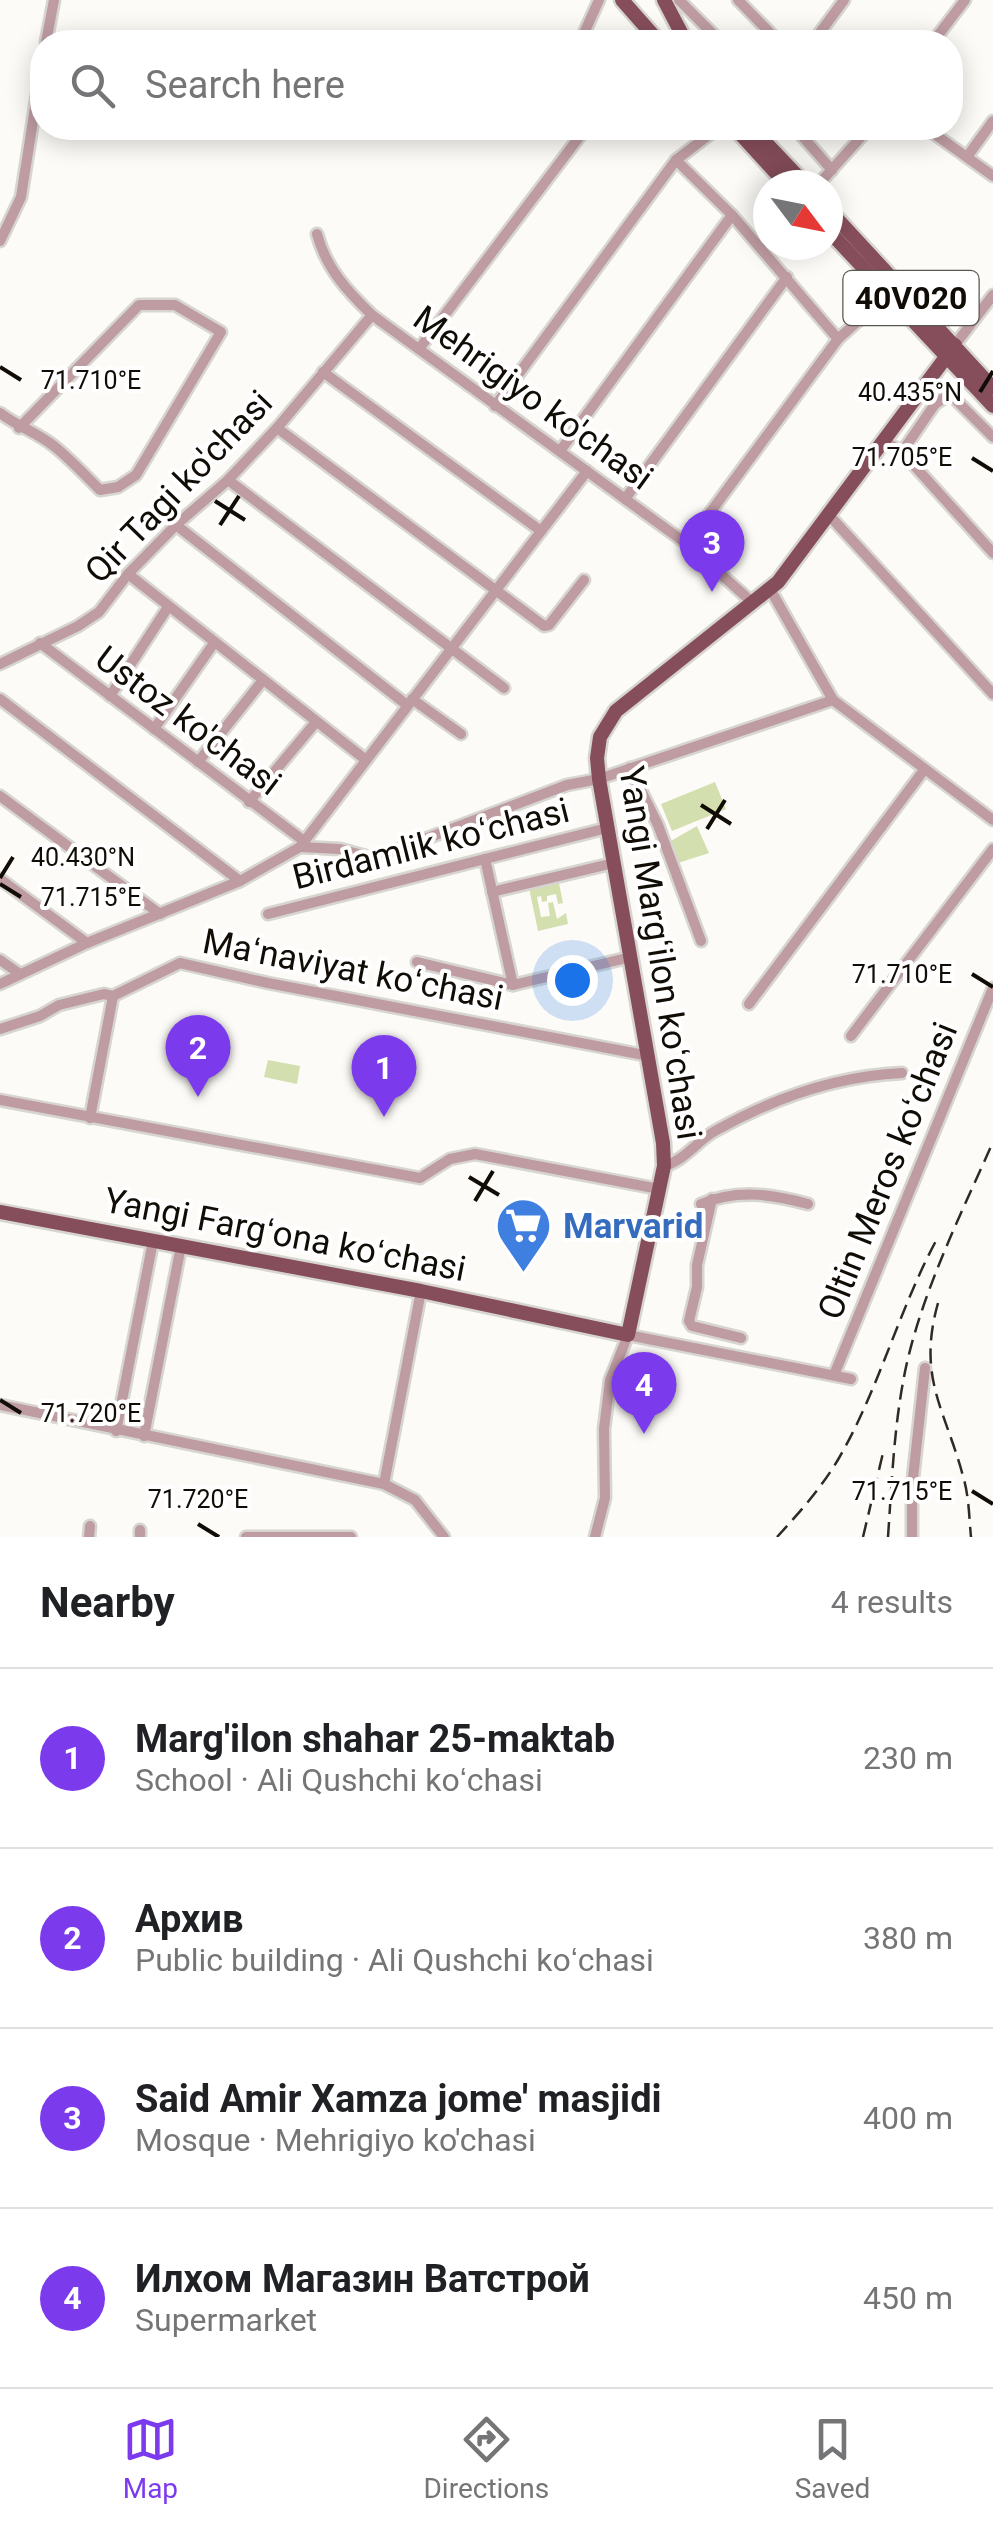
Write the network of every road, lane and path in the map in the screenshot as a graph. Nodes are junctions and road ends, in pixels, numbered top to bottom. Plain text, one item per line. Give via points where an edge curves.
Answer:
1 (54, 0) edge
2 (599, 0) edge
3 (622, 0) edge
4 (664, 0) edge
5 (680, 0) edge
6 (738, 0) edge
7 (844, 0) edge
8 (965, 0) edge
9 (48, 30) edge
10 (585, 30) edge
11 (648, 30) edge
12 (680, 30) edge
13 (710, 30) edge
14 (767, 30) edge
15 (822, 30) edge
16 (942, 30) edge
17 (993, 121) edge
18 (30, 139) edge
19 (577, 140) edge
20 (702, 140) edge
21 (746, 140) edge
22 (763, 140) edge
23 (806, 140) edge
24 (854, 140) edge
25 (943, 140) edge
26 (966, 156) junction
27 (676, 160) junction
28 (773, 170) edge
29 (792, 170) edge
30 (832, 170) joint
31 (993, 176) edge
32 (732, 215) junction
33 (843, 226) edge
34 (317, 234) dead end
35 (0, 241) edge
36 (843, 247) edge
37 (787, 277) junction
38 (887, 295) junction
39 (993, 295) edge
40 (372, 314) junction
41 (838, 339) junction
42 (420, 349) junction
43 (951, 351) junction
44 (323, 372) junction
45 (993, 388) edge
46 (495, 406) junction
47 (993, 406) edge
48 (0, 412) edge
49 (19, 428) junction
50 (277, 428) junction
51 (993, 437) edge
52 (883, 440) junction
53 (560, 451) junction
54 (902, 452) junction
55 (586, 470) junction
56 (228, 480) junction
57 (625, 499) junction
58 (828, 514) junction
59 (176, 524) junction
60 (541, 531) junction
61 (687, 544) junction
62 (993, 553) edge
63 (128, 574) junction
64 (584, 580) dead end
65 (496, 588) junction
66 (770, 588) junction
67 (752, 602) junction
68 (168, 607) junction
69 (40, 643) junction
70 (214, 643) junction
71 (450, 649) junction
72 (0, 664) edge
73 (263, 680) junction
74 (504, 688) dead end
75 (993, 694) edge
76 (110, 696) junction
77 (0, 699) edge
78 (833, 700) junction
79 (410, 702) junction
80 (316, 722) junction
81 (154, 729) junction
82 (461, 734) dead end
83 (366, 760) junction
84 (198, 762) junction
85 (630, 768) junction
86 (924, 770) junction
87 (598, 778) junction
88 (0, 796) edge
89 (249, 802) junction
90 (993, 820) edge
91 (608, 828) junction
92 (302, 844) junction
93 (993, 849) edge
94 (485, 859) junction
95 (614, 863) junction
96 (0, 879) edge
97 (240, 880) junction
98 (492, 892) junction
99 (160, 914) junction
100 (268, 914) dead end
101 (701, 941) dead end
102 (87, 942) junction
103 (631, 958) junction
104 (0, 960) edge
105 (416, 962) dead end
106 (20, 974) junction
107 (0, 984) edge
108 (513, 984) junction
109 (993, 988) edge
110 (113, 996) junction
111 (749, 1004) dead end
112 (0, 1029) edge
113 (851, 1036) dead end
114 (648, 1056) junction
115 (902, 1073) dead end
116 (0, 1100) edge
117 (90, 1118) junction
118 (664, 1166) junction
119 (659, 1189) junction
120 (808, 1204) dead end
121 (0, 1212) edge
122 (153, 1240) junction
123 (181, 1246) junction
124 (421, 1290) junction
125 (628, 1335) junction
126 (741, 1338) dead end
127 (924, 1368) dead end
128 (834, 1375) junction
129 (852, 1379) dead end
130 (0, 1405) edge
131 (116, 1431) junction
132 (144, 1436) junction
133 (384, 1484) junction
134 (312, 1536) edge
135 (246, 1537) edge
136 (352, 1537) edge
137 (444, 1537) edge
138 (595, 1537) edge
139 (912, 1537) edge

1 - 9 street
2 - 10 street
3 - 11 main road
4 - 12 main road
5 - 13 street
6 - 14 street
7 - 15 street
8 - 16 street
17 - 26 street
18 - 35 street via 21,196
19 - 42 street
20 - 27 street
21 - 28 main road
22 - 29 main road
23 - 30 street
24 - 30 street
25 - 26 street
26 - 31 street
27 - 32 street
27 - 46 street
32 - 37 street
32 - 53 street
33 - 43 main road, 40V020
34 - 40 street, Mehrigiyo ko'chasi via 348,292
36 - 38 main road, 40V020
37 - 41 street
37 - 57 street
38 - 41 street
38 - 43 main road, 40V020
39 - 43 street, Yangi Margʻilon koʻchasi
40 - 42 street, Mehrigiyo ko'chasi
40 - 44 street, Qir Tagi ko'chasi
41 - 61 street
42 - 46 street, Mehrigiyo ko'chasi
43 - 45 main road, 40V020
43 - 47 main road, 40V020
43 - 52 main road, Yangi Margʻilon koʻchasi
44 - 50 street, Qir Tagi ko'chasi
44 - 60 street
46 - 53 street, Mehrigiyo ko'chasi
48 - 49 street
49 - 49 street via 55,447 100,490 118,487 136,476 221,332 175,305 139,305
50 - 56 street, Qir Tagi ko'chasi
50 - 65 street
51 - 54 street via 950,394 935,404
52 - 54 street
52 - 58 main road, Yangi Margʻilon koʻchasi
53 - 55 street, Mehrigiyo ko'chasi
54 - 62 street
55 - 57 street, Mehrigiyo ko'chasi
55 - 60 street
56 - 59 street, Qir Tagi ko'chasi
56 - 71 street
57 - 61 street, Mehrigiyo ko'chasi
58 - 66 main road, Yangi Margʻilon koʻchasi
58 - 75 street
59 - 63 street, Qir Tagi ko'chasi
59 - 79 street
60 - 65 street
61 - 67 street, Mehrigiyo ko'chasi
63 - 68 street
63 - 69 street, Qir Tagi ko'chasi via 88,621
64 - 65 street via 544,626
65 - 71 street
66 - 67 main road, Yangi Margʻilon koʻchasi
66 - 78 street
67 - 87 main road, Yangi Margʻilon koʻchasi via 616,711 600,737
68 - 70 street
68 - 76 street
69 - 72 street, Qir Tagi ko'chasi
69 - 76 street, Ustoz ko'chasi
70 - 73 street
70 - 81 street
71 - 74 street
71 - 79 street
73 - 80 street
73 - 84 street
76 - 81 street, Ustoz ko'chasi
77 - 97 street
78 - 85 street
78 - 86 street
79 - 82 street
79 - 83 street
80 - 83 street
80 - 89 street
81 - 84 street, Ustoz ko'chasi
83 - 92 street
84 - 89 street, Ustoz ko'chasi
85 - 87 street
85 - 101 street
86 - 90 street
86 - 111 street
87 - 91 main road, Yangi Margʻilon koʻchasi
87 - 92 street via 383,856
88 - 99 street
89 - 92 street, Ustoz ko'chasi
91 - 94 street, Birdamlik koʻchasi
91 - 95 main road, Yangi Margʻilon koʻchasi
92 - 97 street
93 - 113 street
94 - 98 street
94 - 100 street, Birdamlik koʻchasi
95 - 98 street
95 - 103 main road, Yangi Margʻilon koʻchasi
96 - 102 street
97 - 99 street
98 - 108 street
99 - 102 street
102 - 106 street
103 - 108 street
103 - 114 main road, Yangi Margʻilon koʻchasi
104 - 106 street
105 - 108 street
106 - 107 street
109 - 128 street, Oltin Meros koʻchasi
110 - 112 street, Maʻnaviyat koʻchasi via 59,1005
110 - 114 street, Maʻnaviyat koʻchasi via 180,963
110 - 117 street
114 - 118 main road, Yangi Margʻilon koʻchasi
115 - 118 street via 844,1078 771,1106 704,1137
116 - 117 street
117 - 119 street via 420,1178 450,1158 474,1154
118 - 119 main road, Yangi Margʻilon koʻchasi
119 - 125 main road, Yangi Margʻilon koʻchasi
120 - 126 street via 770,1194 706,1202 689,1321
121 - 122 main road, Yangi Fargʻona koʻchasi
122 - 123 main road, Yangi Fargʻona koʻchasi
122 - 131 street
123 - 124 main road, Yangi Fargʻona koʻchasi
123 - 132 street
124 - 125 main road, Yangi Fargʻona koʻchasi
124 - 133 street
125 - 128 street, Yangi Fargʻona koʻchasi
125 - 138 street via 610,1380 605,1498
127 - 139 street
128 - 129 street, Yangi Fargʻona koʻchasi
130 - 131 street
131 - 132 street
132 - 133 street
133 - 137 street via 416,1500
134 - 135 street
134 - 136 street

